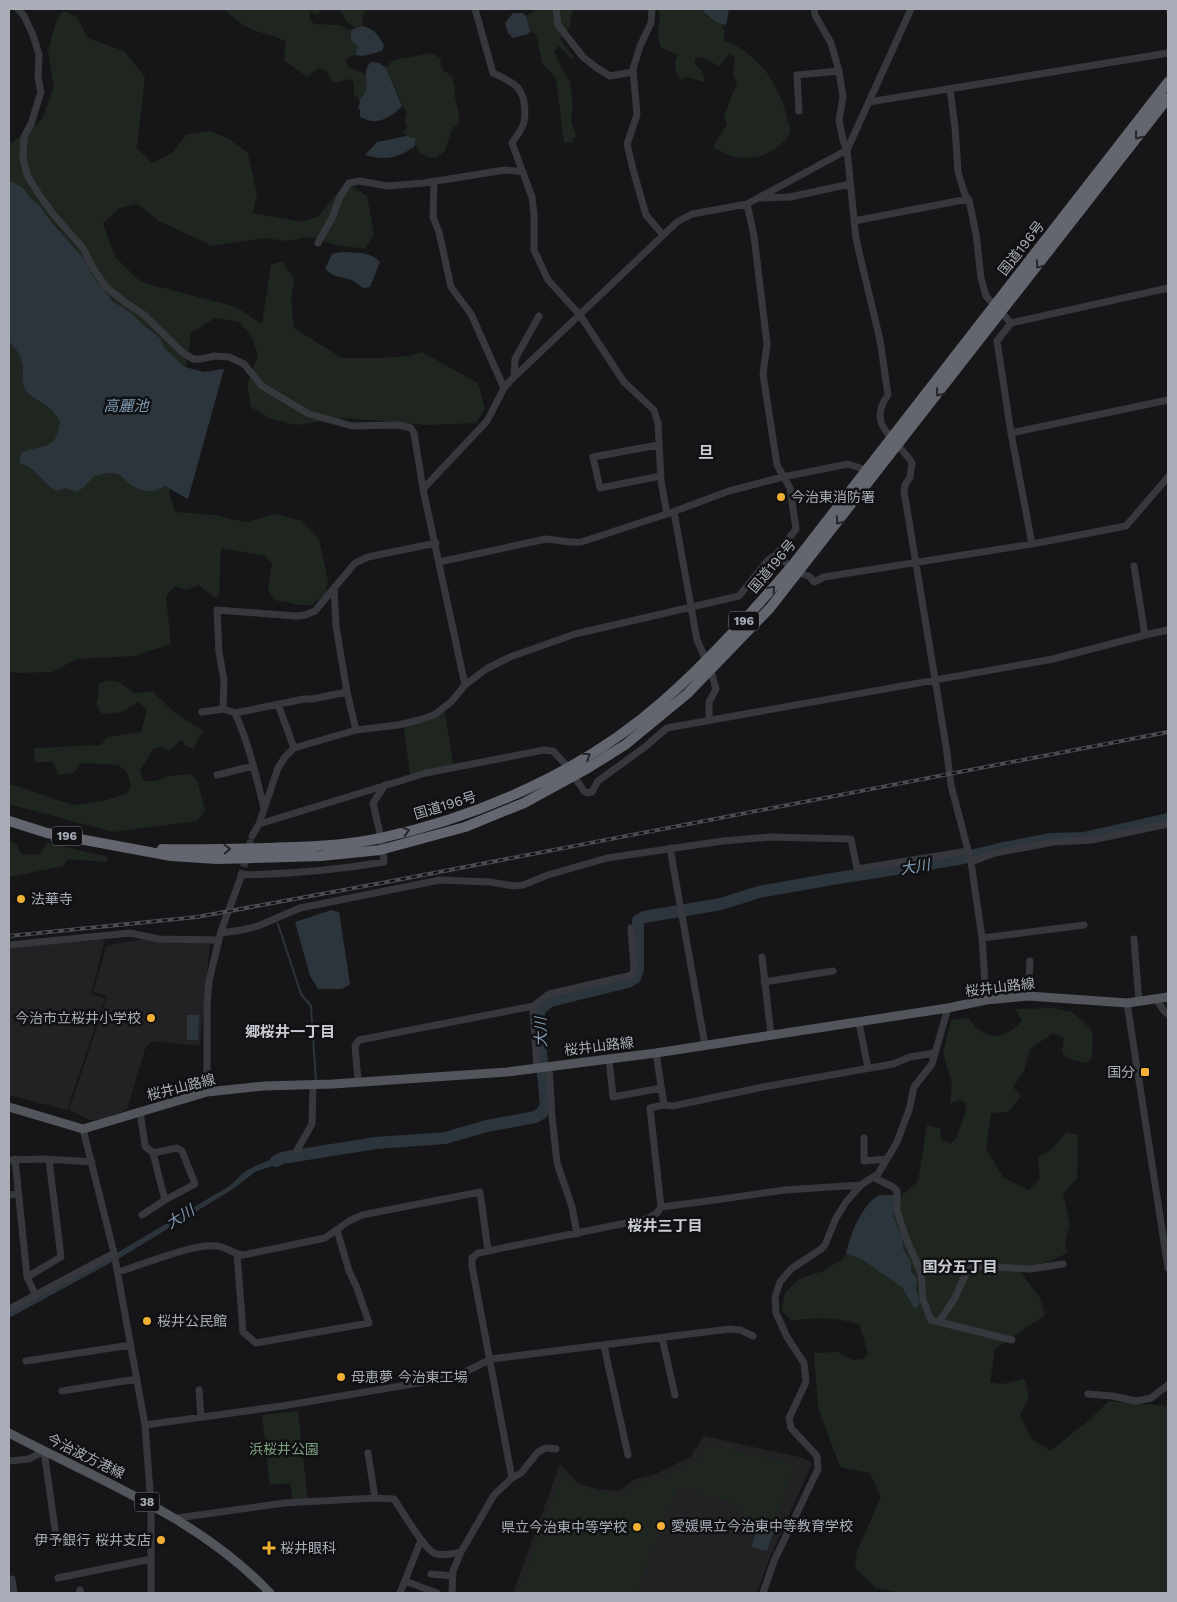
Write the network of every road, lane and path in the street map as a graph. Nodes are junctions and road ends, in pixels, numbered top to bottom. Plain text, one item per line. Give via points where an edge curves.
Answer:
1 (18, 9) edge
2 (475, 9) edge
3 (556, 9) edge
4 (652, 9) edge
5 (814, 9) edge
6 (911, 9) edge
7 (1168, 53) edge
8 (839, 71) junction
9 (633, 72) junction
10 (1168, 82) edge
11 (950, 89) junction
12 (1168, 98) edge
13 (868, 102) junction
14 (799, 110) dead end
15 (847, 150) junction
16 (523, 172) junction
17 (434, 182) junction
18 (850, 184) junction
19 (760, 198) junction
20 (968, 199) junction
21 (747, 204) junction
22 (854, 221) junction
23 (663, 235) junction
24 (318, 243) dead end
25 (1168, 288) edge
26 (998, 308) junction
27 (580, 315) junction
28 (539, 316) dead end
29 (1012, 323) junction
30 (514, 377) junction
31 (504, 388) junction
32 (1168, 400) edge
33 (1011, 434) junction
34 (894, 442) junction
35 (658, 445) junction
36 (866, 470) junction
37 (661, 476) junction
38 (784, 477) junction
39 (1168, 477) edge
40 (424, 489) junction
41 (670, 513) junction
42 (436, 543) junction
43 (1032, 544) junction
44 (776, 556) junction
45 (439, 562) junction
46 (915, 562) junction
47 (1134, 566) dead end
48 (795, 570) junction
49 (334, 587) junction
50 (690, 607) junction
51 (1168, 630) edge
52 (1145, 635) junction
53 (708, 667) junction
54 (935, 681) junction
55 (465, 685) junction
56 (347, 692) junction
57 (278, 704) junction
58 (223, 709) junction
59 (202, 712) dead end
60 (235, 713) junction
61 (709, 720) junction
62 (356, 730) junction
63 (294, 748) junction
64 (253, 766) junction
65 (568, 767) junction
66 (216, 775) dead end
67 (574, 777) junction
68 (385, 785) junction
69 (264, 809) junction
70 (9, 821) edge
71 (259, 824) junction
72 (1168, 824) edge
73 (252, 836) tunnel mouth
74 (381, 838) junction
75 (126, 847) junction
76 (670, 848) junction
77 (383, 849) junction
78 (968, 851) junction
79 (971, 862) junction
80 (1084, 925) dead end
81 (632, 928) dead end
82 (220, 937) junction
83 (982, 938) junction
84 (1134, 939) dead end
85 (9, 945) edge
86 (762, 957) dead end
87 (1030, 961) dead end
88 (832, 971) dead end
89 (764, 982) junction
90 (1028, 996) junction
91 (1168, 997) edge
92 (986, 1000) junction
93 (1157, 1000) junction
94 (1139, 1002) junction
95 (1127, 1003) junction
96 (534, 1006) junction
97 (948, 1008) junction
98 (1168, 1014) edge
99 (859, 1023) junction
100 (771, 1035) junction
101 (705, 1046) junction
102 (656, 1053) junction
103 (935, 1053) junction
104 (609, 1058) junction
105 (549, 1066) junction
106 (537, 1067) junction
107 (868, 1068) junction
108 (358, 1081) junction
109 (313, 1085) junction
110 (661, 1088) junction
111 (206, 1092) junction
112 (664, 1105) junction
113 (9, 1107) edge
114 (140, 1111) junction
115 (83, 1129) junction
116 (864, 1138) dead end
117 (297, 1150) dead end
118 (153, 1153) junction
119 (12, 1159) edge
120 (887, 1159) junction
121 (49, 1160) junction
122 (92, 1162) junction
123 (873, 1177) junction
124 (861, 1185) junction
125 (18, 1194) junction
126 (9, 1195) edge
127 (165, 1200) junction
128 (661, 1206) junction
129 (142, 1215) dead end
130 (337, 1230) junction
131 (577, 1234) junction
132 (488, 1251) junction
133 (114, 1253) junction
134 (237, 1254) junction
135 (1063, 1264) dead end
136 (1168, 1268) edge
137 (118, 1272) junction
138 (27, 1277) junction
139 (35, 1294) junction
140 (9, 1309) edge
141 (939, 1322) junction
142 (753, 1336) dead end
143 (662, 1338) junction
144 (1012, 1340) dead end
145 (131, 1345) junction
146 (604, 1346) junction
147 (491, 1360) junction
148 (26, 1361) dead end
149 (137, 1379) junction
150 (1168, 1386) edge
151 (199, 1390) dead end
152 (62, 1391) dead end
153 (1088, 1394) dead end
154 (675, 1395) dead end
155 (201, 1417) junction
156 (145, 1425) junction
157 (9, 1433) edge
158 (556, 1449) dead end
159 (44, 1452) junction
160 (368, 1453) dead end
161 (628, 1455) dead end
162 (9, 1461) edge
163 (512, 1478) junction
164 (375, 1498) junction
165 (151, 1504) junction
166 (176, 1518) junction
167 (421, 1540) junction
168 (57, 1543) dead end
169 (461, 1552) junction
170 (151, 1559) junction
171 (431, 1574) dead end
172 (452, 1576) junction
173 (58, 1578) dead end
174 (12, 1579) dead end
175 (405, 1580) junction
176 (14, 1593) edge
177 (151, 1593) edge
178 (270, 1593) edge
179 (400, 1593) edge
180 (437, 1593) edge
181 (452, 1593) edge
182 (763, 1593) edge

1 - 40 street via 33,36 39,56 41,92 24,137 23,158 27,174 53,214 83,248 106,287 143,314 193,359 229,357 244,364 262,386 309,414 352,426 411,428
2 - 16 street via 493,73 519,88 522,97 524,122 512,143
3 - 9 street via 558,24 583,57 610,76
4 - 9 street via 651,23
5 - 8 street via 831,43
6 - 13 street
7 - 11 street
8 - 14 street via 797,75
8 - 15 street via 843,97 839,120
9 - 23 street via 637,115 628,144 646,215
10 - 26 highway, 国道196号 / 196
11 - 13 street
11 - 20 street via 958,172
12 -> 26 highway, 国道196号 / 196
13 - 15 street
15 - 18 street
15 - 19 street
16 - 17 street via 505,170
16 - 27 street via 532,197 534,250 539,263 548,280
17 - 24 street via 388,186 359,181 349,183
17 - 31 street via 433,216 451,287 471,314
18 - 19 street via 790,197
18 - 22 street
19 - 21 street
20 - 22 street
20 - 26 street via 981,278 986,296
21 - 23 street via 692,214
21 - 38 street via 767,344 763,374 777,465
22 - 34 street via 880,340 888,395 880,415
23 - 27 street
25 - 29 street
26 - 29 street
26 - 34 highway, 国道196号 / 196
27 - 30 street
27 - 35 street via 624,382 654,410
28 - 30 street via 515,359
29 - 33 street via 997,341
30 - 31 street
31 - 40 street via 487,421
32 - 33 street
33 - 43 street
34 - 36 highway, 国道196号 / 196
34 - 46 street via 912,463 904,492
34 -> 48 highway, 国道196号 / 196
35 - 37 street
35 - 37 street via 593,457 600,488
36 - 38 street via 848,464
36 - 48 highway, 国道196号 / 196
37 - 41 street
38 - 41 street via 729,491
38 - 44 street via 790,488 796,529
39 - 43 street via 1126,526
40 - 42 street
41 - 45 street via 581,542 546,540
41 - 50 street
42 - 45 street
42 - 49 street via 368,557 355,563
43 - 46 street
44 - 48 street
44 - 50 street via 768,560 739,596
45 - 55 street
46 - 48 street via 824,577 814,582
46 - 54 street
47 - 52 street
48 - 53 highway, 国道196号 / 196 via 733,633
49 - 56 street via 336,626
49 - 58 street via 315,611 305,615 217,610 224,680
50 - 53 street via 697,640
50 - 55 street via 575,634 540,646 486,669
51 - 52 street
52 - 54 street via 1053,659
53 - 61 street via 716,689 709,702
65 -> 53 highway, 国道196号 / 196 via 620,734
53 - 67 highway, 国道196号 / 196 via 670,709 626,745
54 - 61 street
54 - 78 street via 951,785
55 - 62 street via 451,702 434,714 398,725
56 - 57 street
56 - 62 street
57 - 60 street
57 - 63 street
58 - 59 street
58 - 60 street
60 - 64 street
61 - 67 street via 667,728 598,781 592,792 584,791
62 - 63 street
63 - 69 street via 278,768
64 - 66 street
64 - 69 street
65 - 67 street
65 - 68 street via 552,751 544,750 454,767
74 -> 65 highway, 国道196号 / 196 via 461,816
67 - 77 highway, 国道196号 / 196 via 524,803 464,827
68 - 71 street
68 - 74 street via 373,803
69 - 71 street
70 - 75 highway, 国道196号 / 196 via 48,833
71 - 73 street
72 - 79 street via 1092,840 1054,842 995,853
75 -> 74 highway, 国道196号 / 196 via 201,850 288,847
74 - 77 street
75 - 77 highway, 国道196号 / 196 via 170,856 217,859 321,856
76 - 78 street via 770,837 851,839 857,868
76 - 82 street via 607,858 523,885 440,880 300,908 258,926
76 - 101 street
77 - 82 street via 384,862 288,874 241,876
78 - 79 street
79 - 83 street
80 - 83 street
81 - 96 street via 632,974 549,994
82 - 85 street via 159,939 130,934
82 - 111 street via 208,981
83 - 92 street
84 - 94 street
86 - 89 street
87 - 90 street
88 - 89 street
89 - 100 street
90 - 92 main road, 桜井山路線
90 - 95 main road, 桜井山路線
91 - 93 main road, 桜井山路線
92 - 97 main road, 桜井山路線
93 - 94 main road, 桜井山路線
93 - 98 street
94 - 95 main road, 桜井山路線
95 - 136 street
96 - 106 street
96 - 108 street via 359,1040 355,1046
97 - 99 main road, 桜井山路線
97 - 103 street
99 - 100 main road, 桜井山路線
99 - 107 street
100 - 101 main road, 桜井山路線
101 - 102 main road, 桜井山路線
102 - 104 main road, 桜井山路線
102 - 110 street
103 - 107 street
103 - 120 street via 932,1064 914,1087 903,1127
104 - 105 main road, 桜井山路線
104 - 110 street via 613,1097
105 - 106 main road, 桜井山路線
105 - 131 street via 557,1162
106 - 108 main road, 桜井山路線 via 506,1072
107 - 112 street via 673,1106
108 - 109 main road, 桜井山路線
109 - 111 main road, 桜井山路線
109 - 117 street via 312,1124
110 - 112 street
111 - 114 main road, 桜井山路線
112 - 128 street via 650,1108
113 - 115 main road
114 - 115 main road, 桜井山路線
114 - 118 street via 145,1146
115 - 122 street
116 - 120 street via 864,1161
118 - 127 street
118 - 127 street via 177,1148 182,1151 195,1184
119 - 121 street
119 - 125 street
120 - 123 street
121 - 122 street
121 - 138 street via 61,1257
122 - 133 street
123 - 124 street
123 - 141 street via 897,1191 897,1211 921,1273 923,1300 931,1320
124 - 128 street via 785,1190
124 - 182 street via 836,1218 825,1245 791,1269 780,1282 775,1297 776,1313 804,1364 806,1382 789,1418 791,1428 817,1456 818,1469 774,1561
125 - 126 street
125 - 138 street
127 - 129 street
128 - 131 street via 657,1213 646,1219
130 - 132 street via 362,1215 480,1192
130 - 134 street via 326,1238
130 - 134 street via 369,1323 256,1343 243,1332
131 - 132 street
132 - 147 street via 472,1258 472,1266
133 - 137 street
133 - 139 street
134 - 137 street via 220,1246 209,1246
135 - 141 street via 1031,1268 974,1266 966,1273 956,1298
137 - 145 street
138 - 139 street
139 - 140 street
141 - 144 street
142 - 143 street via 728,1329
143 - 146 street
143 - 154 street
145 - 148 street
145 - 149 street
146 - 147 street
146 - 161 street
147 - 155 street via 461,1374 442,1378
147 - 163 street
149 - 152 street
149 - 156 street
150 - 153 street via 1151,1398 1136,1401
151 - 155 street
155 - 156 street
156 - 165 street
157 - 159 main road, 今治波方港線 / 38
158 - 163 street via 546,1448 538,1452 521,1473
159 - 162 street via 29,1459
159 - 165 main road, 今治波方港線 / 38
159 - 168 street
160 - 164 street
163 - 169 street via 494,1495
164 - 166 street via 284,1503
164 - 167 street via 394,1499
165 - 166 main road, 今治波方港線 / 38
165 - 170 street
166 - 178 main road, 今治波方港線 / 38 via 224,1550
167 - 169 street via 434,1553
167 - 175 street
169 - 172 street
170 - 173 street
170 - 177 street
171 - 172 street
172 - 181 street
174 - 176 street
175 - 179 street
175 - 180 street

